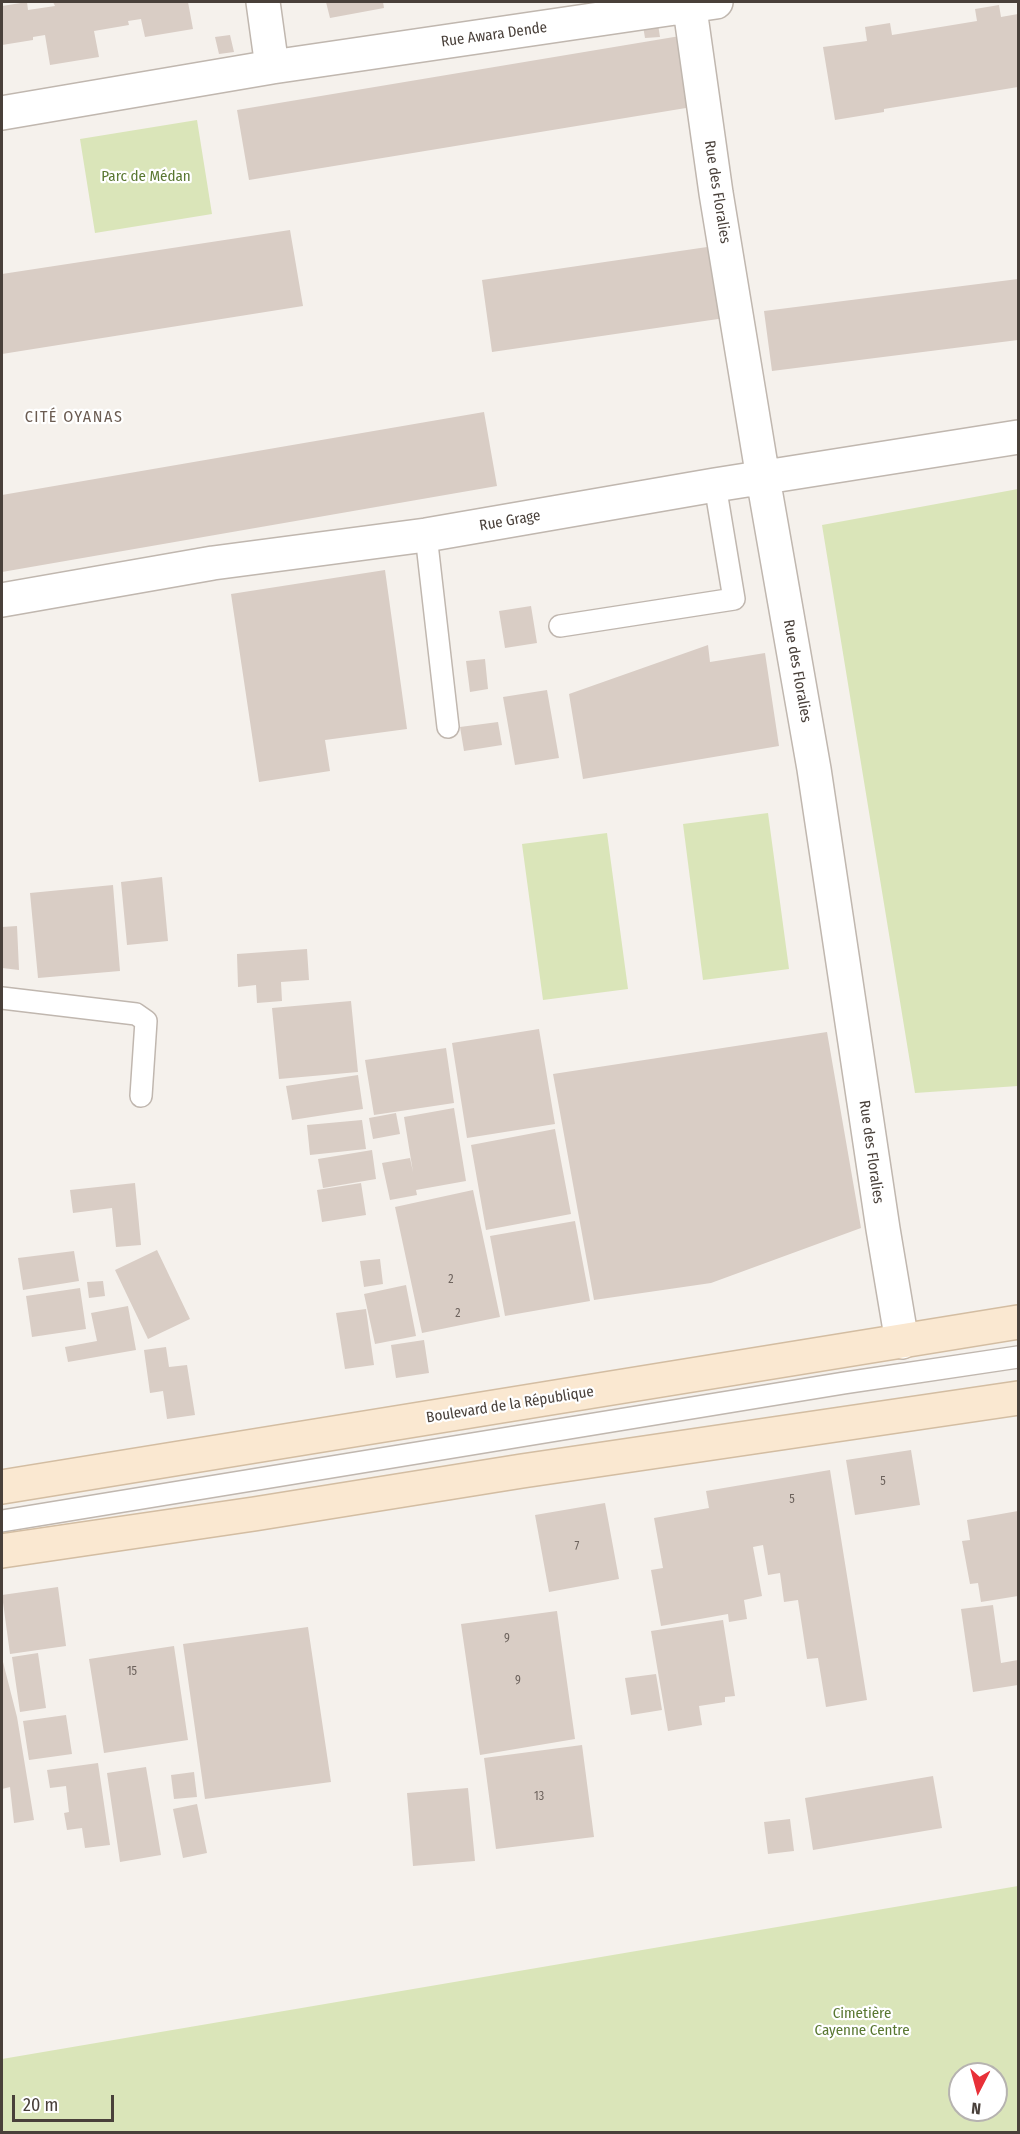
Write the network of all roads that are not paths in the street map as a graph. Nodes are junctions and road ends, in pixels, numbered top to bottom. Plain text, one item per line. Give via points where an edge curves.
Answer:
1 (263, 2) edge
2 (698, 3) edge
3 (272, 67) junction
4 (2, 113) edge
5 (1018, 438) edge
6 (763, 478) junction
7 (715, 485) junction
8 (426, 535) junction
9 (2, 600) edge
10 (560, 626) dead end
11 (448, 727) dead end
12 (2, 998) edge
13 (141, 1096) dead end
14 (1018, 1322) edge
15 (902, 1342) junction
16 (1018, 1357) edge
17 (1018, 1398) edge
18 (2, 1487) edge
19 (2, 1521) edge
20 (2, 1551) edge

1 - 3 street
2 - 3 street, Rue Awara Dende
2 - 6 street, Rue des Floralies via 716,193
3 - 4 street, Rue Awara Dende
5 - 6 street, Rue Grage
6 - 7 street, Rue Grage
6 - 15 street, Rue des Floralies via 814,768
7 - 8 street, Rue Grage
7 - 10 lane via 734,598
8 - 9 street, Rue Grage via 213,563
8 - 11 lane
12 - 13 lane via 136,1014 146,1021
14 - 15 street, Boulevard de la République
15 - 18 street, Boulevard de la République
16 - 19 lane
17 - 20 street

